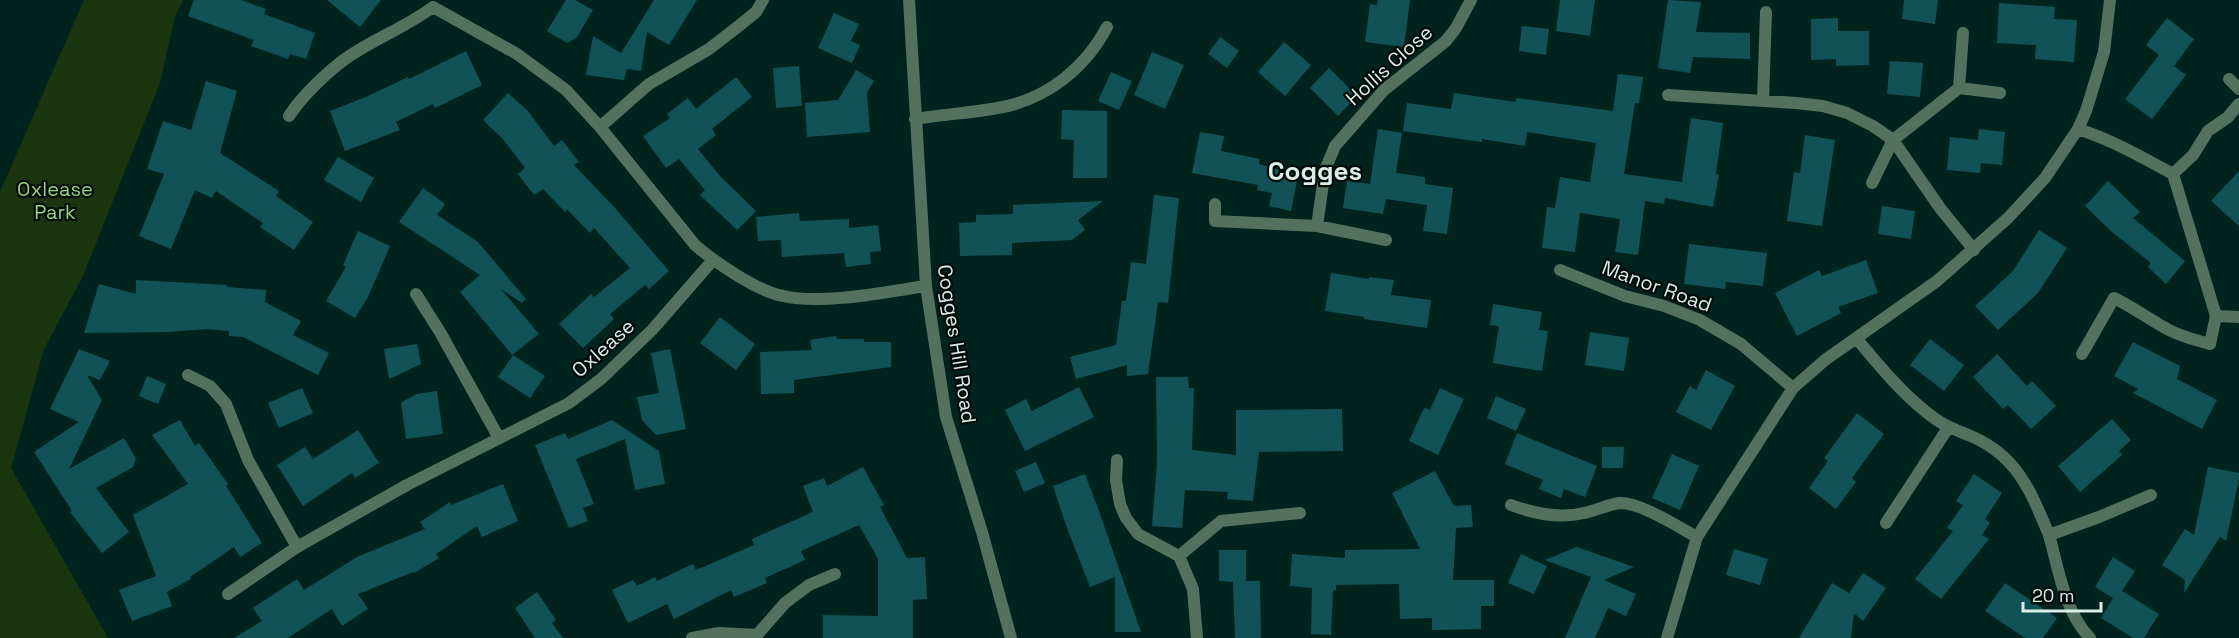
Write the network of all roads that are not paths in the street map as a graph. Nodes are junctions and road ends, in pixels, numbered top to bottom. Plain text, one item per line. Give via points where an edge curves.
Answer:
1 (763, 0) edge
2 (909, 0) edge
3 (1471, 0) edge
4 (2110, 0) edge
5 (433, 4) edge
6 (1766, 12) dead end
7 (1107, 27) dead end
8 (1962, 33) dead end
9 (2229, 79) dead end
10 (1959, 88) junction
11 (2239, 89) edge
12 (2000, 93) dead end
13 (1668, 95) dead end
14 (1763, 101) junction
15 (2239, 104) edge
16 (289, 116) dead end
17 (915, 119) junction
18 (600, 127) junction
19 (2078, 129) junction
20 (1893, 140) junction
21 (2173, 174) junction
22 (1872, 183) dead end
23 (1215, 204) dead end
24 (1317, 226) junction
25 (1386, 240) dead end
26 (1974, 250) junction
27 (713, 260) junction
28 (1560, 270) dead end
29 (926, 286) junction
30 (416, 294) dead end
31 (2216, 316) junction
32 (2239, 317) edge
33 (1856, 338) junction
34 (2082, 354) dead end
35 (188, 375) dead end
36 (1793, 388) junction
37 (1948, 428) junction
38 (499, 438) junction
39 (1117, 460) dead end
40 (2151, 495) dead end
41 (1511, 505) dead end
42 (1300, 513) dead end
43 (1886, 523) dead end
44 (2049, 535) junction
45 (1697, 537) junction
46 (297, 547) junction
47 (1179, 556) junction
48 (834, 574) dead end
49 (228, 594) dead end
50 (758, 636) edge
51 (692, 638) edge
52 (1011, 638) edge
53 (1197, 638) edge
54 (1667, 638) edge
55 (2090, 638) edge

1 - 18 street via 756,12 732,31 680,68 649,84
2 - 17 street, Cogges Hill Road
3 - 24 street, Hollis Close via 1446,41 1384,90 1335,146 1325,170
4 - 19 street via 2101,62
5 - 16 street via 414,21 335,66
5 - 18 street via 566,90
6 - 14 street
7 - 17 street via 1068,76 1036,95 1003,107
8 - 10 street
9 - 11 street
10 - 12 street
10 - 20 street
13 - 14 street
14 - 20 street via 1823,106 1873,126
15 - 21 street via 2208,131 2193,155
17 - 29 street, Cogges Hill Road
18 - 27 street via 695,245
19 - 21 street via 2126,148
19 - 26 street via 2045,178
20 - 22 street
20 - 26 street
21 - 31 street
23 - 24 street via 1215,221
24 - 25 street
26 - 33 street via 1910,302
27 - 29 street via 782,296 814,299
27 - 38 street, Oxlease via 652,330 601,379 569,403
28 - 36 street, Manor Road via 1700,320 1742,344
29 - 52 street, Cogges Hill Road via 946,417
30 - 38 street
31 - 32 street
31 - 34 street via 2210,344 2167,329 2114,298
33 - 36 street
33 - 37 street via 1893,381
35 - 46 street via 210,386 226,404 248,460
36 - 45 street
37 - 43 street
37 - 44 street via 1996,450 2014,466 2028,486
38 - 46 street, Oxlease
39 - 47 street via 1116,480 1126,519 1138,534
40 - 44 street
41 - 45 street via 1534,514 1559,515 1583,514 1621,503 1642,508
42 - 47 street via 1221,521
44 - 55 street via 2068,604
45 - 54 street
46 - 49 street, Oxlease
47 - 53 street via 1193,589
48 - 50 street via 808,585 785,603
50 - 51 street via 719,633

